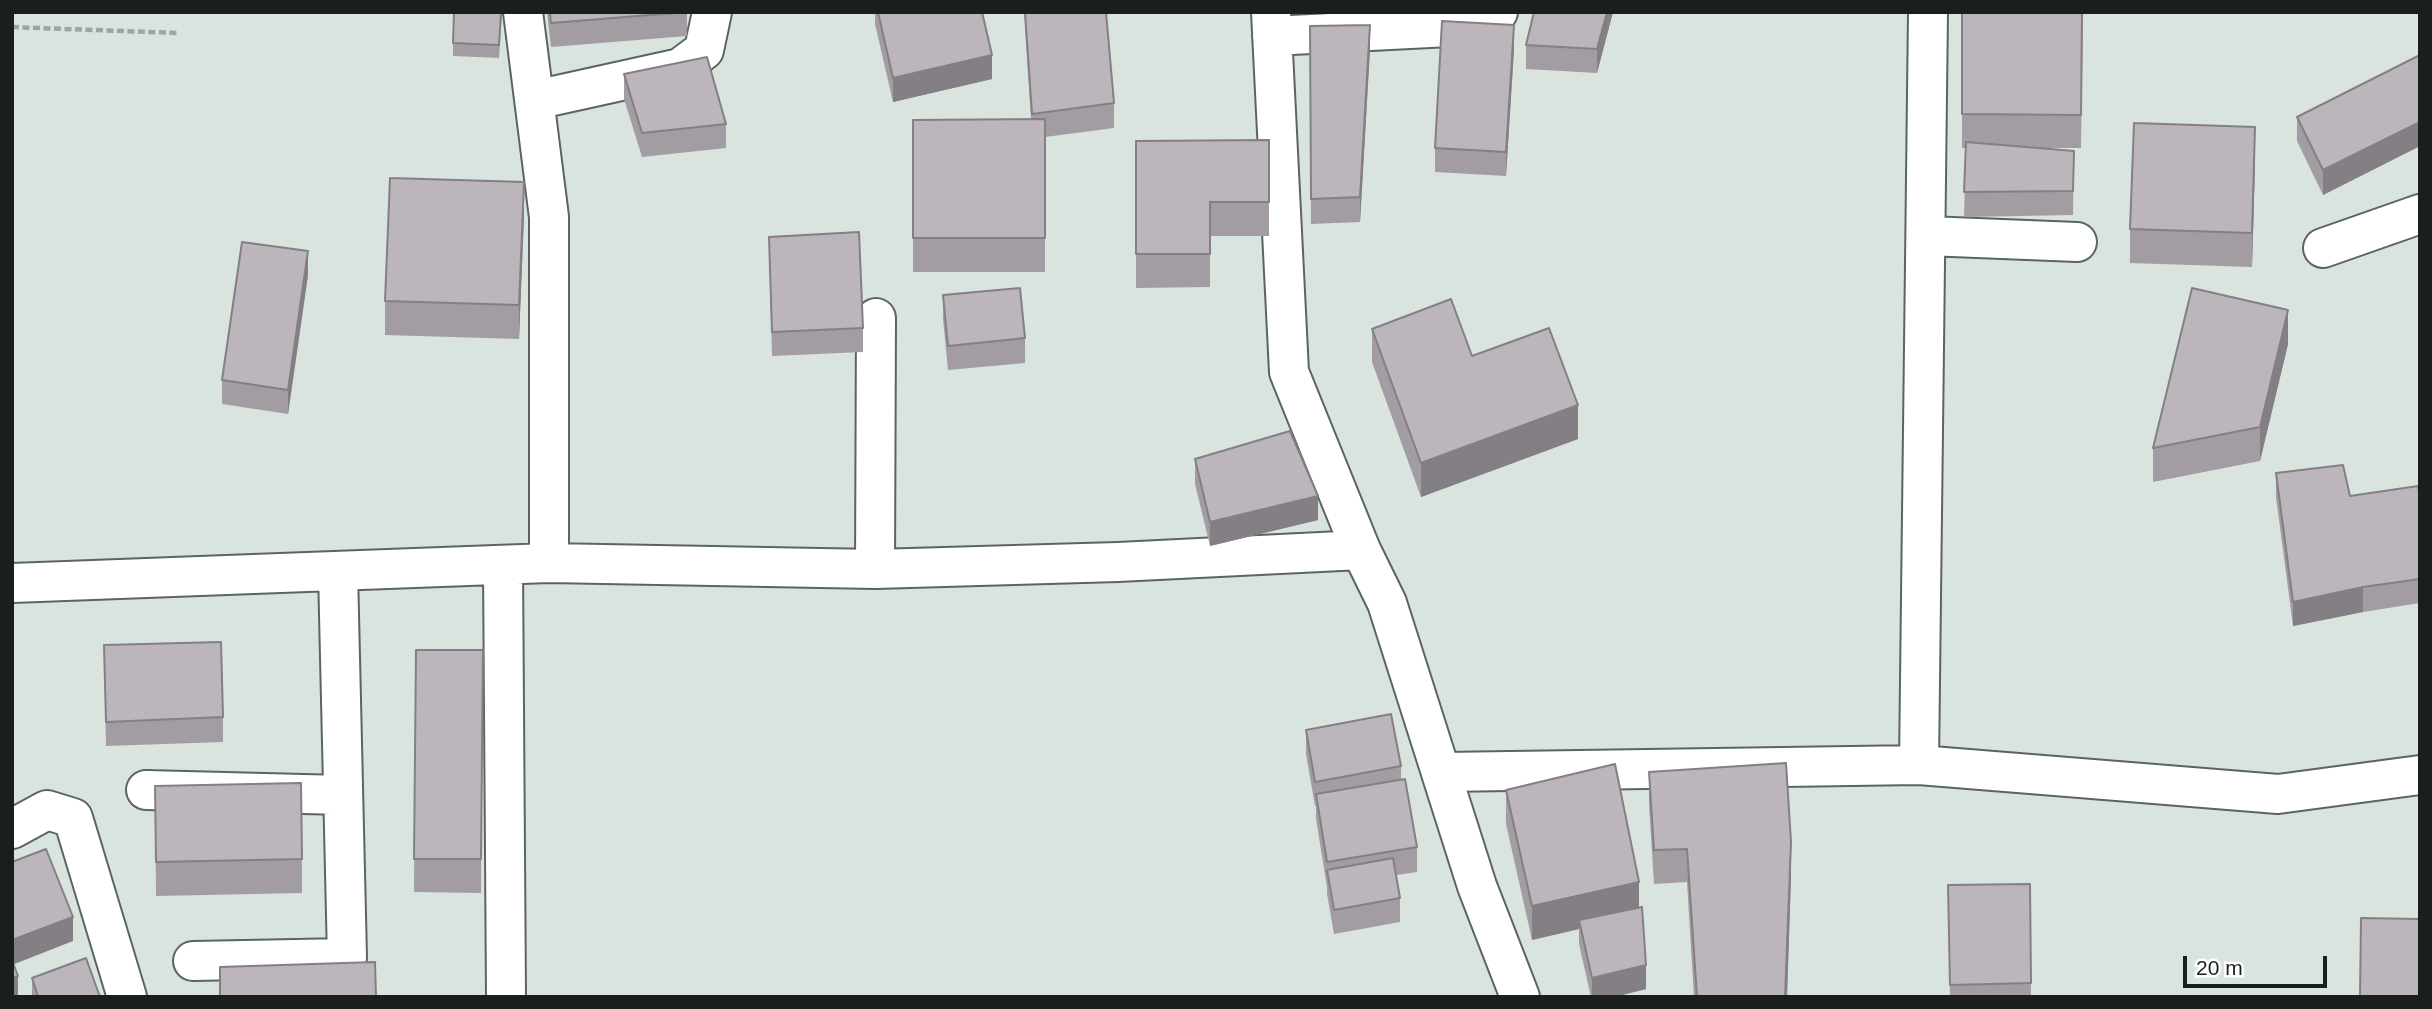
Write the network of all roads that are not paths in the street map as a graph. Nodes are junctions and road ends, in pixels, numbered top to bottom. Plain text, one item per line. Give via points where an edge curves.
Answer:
1 (523, 12) edge
2 (1498, 12) edge
3 (1928, 12) edge
4 (719, 13) edge
5 (1271, 24) edge
6 (535, 100) junction
7 (2420, 214) edge
8 (1927, 236) junction
9 (2077, 242) dead end
10 (2323, 248) dead end
11 (876, 318) dead end
12 (1361, 550) junction
13 (549, 563) junction
14 (503, 565) junction
15 (875, 569) junction
16 (338, 571) junction
17 (12, 583) edge
18 (1919, 765) junction
19 (1443, 772) junction
20 (2420, 775) edge
21 (146, 790) dead end
22 (343, 796) junction
23 (12, 829) edge
24 (193, 961) dead end
25 (127, 997) edge
26 (506, 997) edge
27 (1520, 997) edge

1 - 6 street
2 - 5 street via 1489,25
3 - 8 street
4 - 6 street via 705,50 680,68
5 - 12 street via 1289,372
6 - 13 street via 549,217
7 - 10 street
8 - 9 street
8 - 18 street
11 - 15 street
12 - 15 street
12 - 19 street via 1387,603
13 - 14 street
13 - 15 street
14 - 16 street
14 - 26 street
16 - 17 street
16 - 22 street
18 - 19 street
18 - 20 street via 2278,794
19 - 27 street via 1478,886
21 - 22 street
22 - 24 street via 347,958
23 - 25 street via 47,810 73,818

